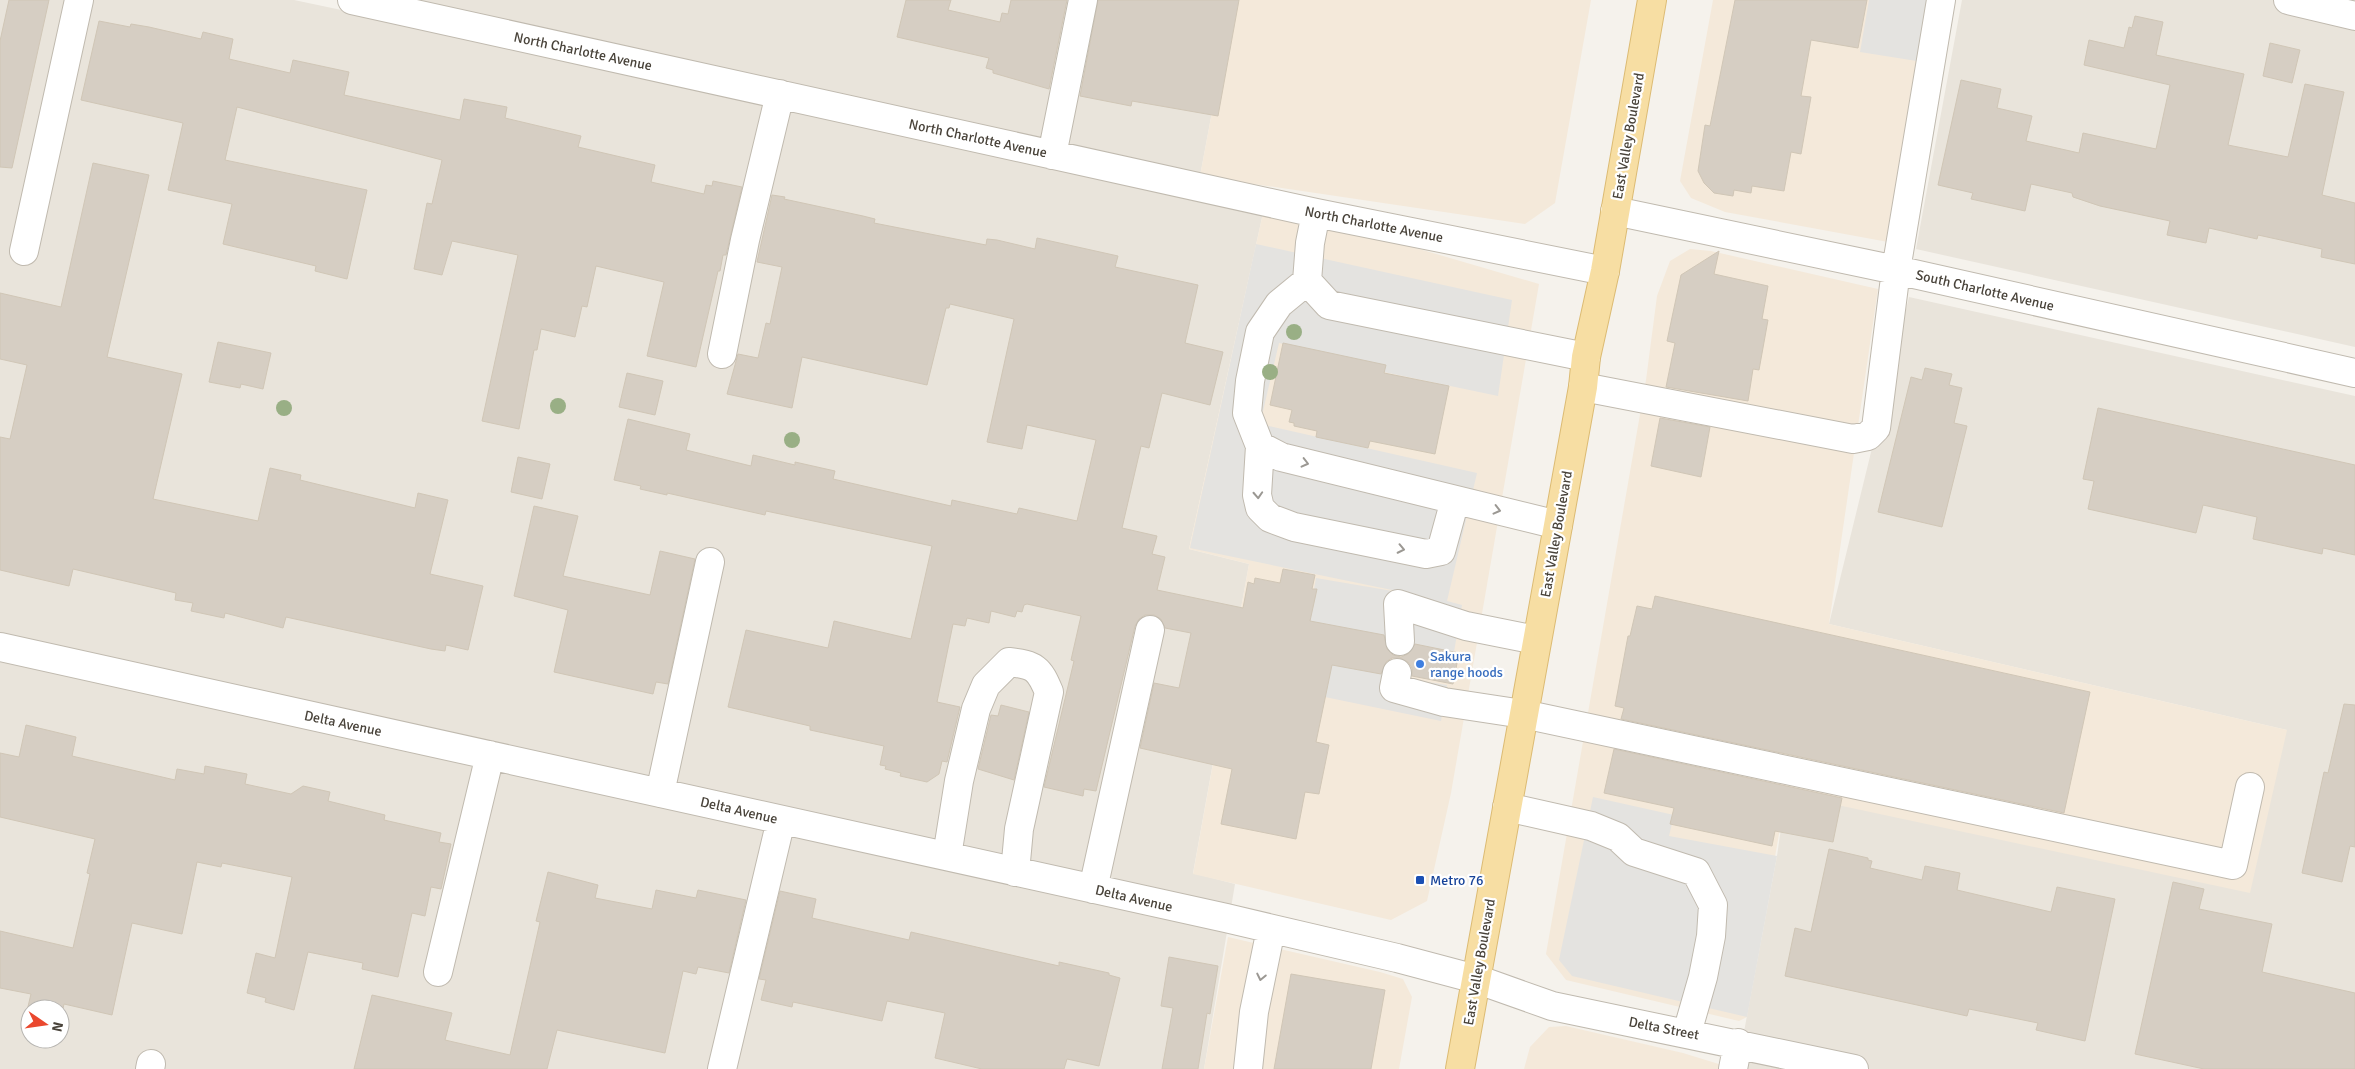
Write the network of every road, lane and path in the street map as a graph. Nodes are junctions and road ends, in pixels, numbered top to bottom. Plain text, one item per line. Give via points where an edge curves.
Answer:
1 (79, 0) edge
2 (352, 0) edge
3 (1083, 0) edge
4 (1652, 0) edge
5 (1941, 0) edge
6 (2288, 0) edge
7 (2355, 16) edge
8 (780, 94) junction
9 (1052, 155) junction
10 (1615, 211) junction
11 (1316, 213) junction
12 (24, 251) dead end
13 (1896, 270) junction
14 (1605, 271) junction
15 (1307, 282) junction
16 (722, 354) dead end
17 (1586, 357) junction
18 (2355, 373) edge
19 (1583, 387) junction
20 (1260, 446) junction
21 (1455, 500) junction
22 (1558, 525) junction
23 (710, 562) dead end
24 (1150, 630) dead end
25 (1536, 640) junction
26 (1400, 641) dead end
27 (0, 647) edge
28 (1396, 673) dead end
29 (1523, 714) junction
30 (490, 755) junction
31 (2250, 787) dead end
32 (660, 793) junction
33 (1507, 807) junction
34 (781, 820) junction
35 (947, 856) junction
36 (1015, 872) junction
37 (1093, 888) junction
38 (1271, 929) junction
39 (438, 972) dead end
40 (1476, 979) junction
41 (1687, 1033) junction
42 (1735, 1056) edge
43 (722, 1069) edge
44 (1248, 1069) edge
45 (1460, 1069) edge
46 (1854, 1069) edge

1 - 12 street
2 - 8 street, North Charlotte Avenue
3 - 9 street
4 - 10 main road, East Valley Boulevard
5 - 13 street
6 - 7 street
8 - 9 street, North Charlotte Avenue
8 - 16 street
9 - 11 street, North Charlotte Avenue
10 - 13 street, South Charlotte Avenue
10 - 14 main road, East Valley Boulevard
11 - 14 street, North Charlotte Avenue
11 - 15 street
13 - 18 street, South Charlotte Avenue
13 - 19 street via 1876,428 1868,436 1853,439
14 - 17 main road, East Valley Boulevard
15 - 17 street via 1329,305
15 - 20 street via 1279,304 1260,332 1247,413
17 - 19 main road, East Valley Boulevard
19 - 22 main road, East Valley Boulevard
20 -> 21 street via 1281,457
20 -> 21 street via 1257,495 1260,508 1270,518 1294,527 1426,554 1441,551
21 -> 22 street
22 - 25 main road, East Valley Boulevard
23 - 32 street
24 - 37 street
25 - 26 street via 1466,626 1398,604
25 - 29 main road, East Valley Boulevard
27 - 30 street, Delta Avenue
28 - 29 street via 1394,688 1444,702
29 - 31 street via 2233,865
29 - 33 main road, East Valley Boulevard
30 - 32 street, Delta Avenue
30 - 39 street
32 - 34 street, Delta Avenue
33 - 40 main road, East Valley Boulevard
33 - 41 street via 1591,826 1618,837 1634,852 1696,872 1713,905 1703,977
34 - 35 street, Delta Avenue
34 - 43 street
35 - 36 street, Delta Avenue
35 - 36 street via 976,709 986,685 1009,662 1026,664 1041,673 1049,692 1019,829
36 - 37 street, Delta Avenue
37 - 38 street, Delta Avenue
38 - 40 street, Delta Avenue
38 -> 44 street via 1254,1012
40 - 41 street, Delta Street via 1552,1006
40 - 45 main road, East Valley Boulevard
41 - 42 street, Delta Street
42 - 46 street, Delta Street

